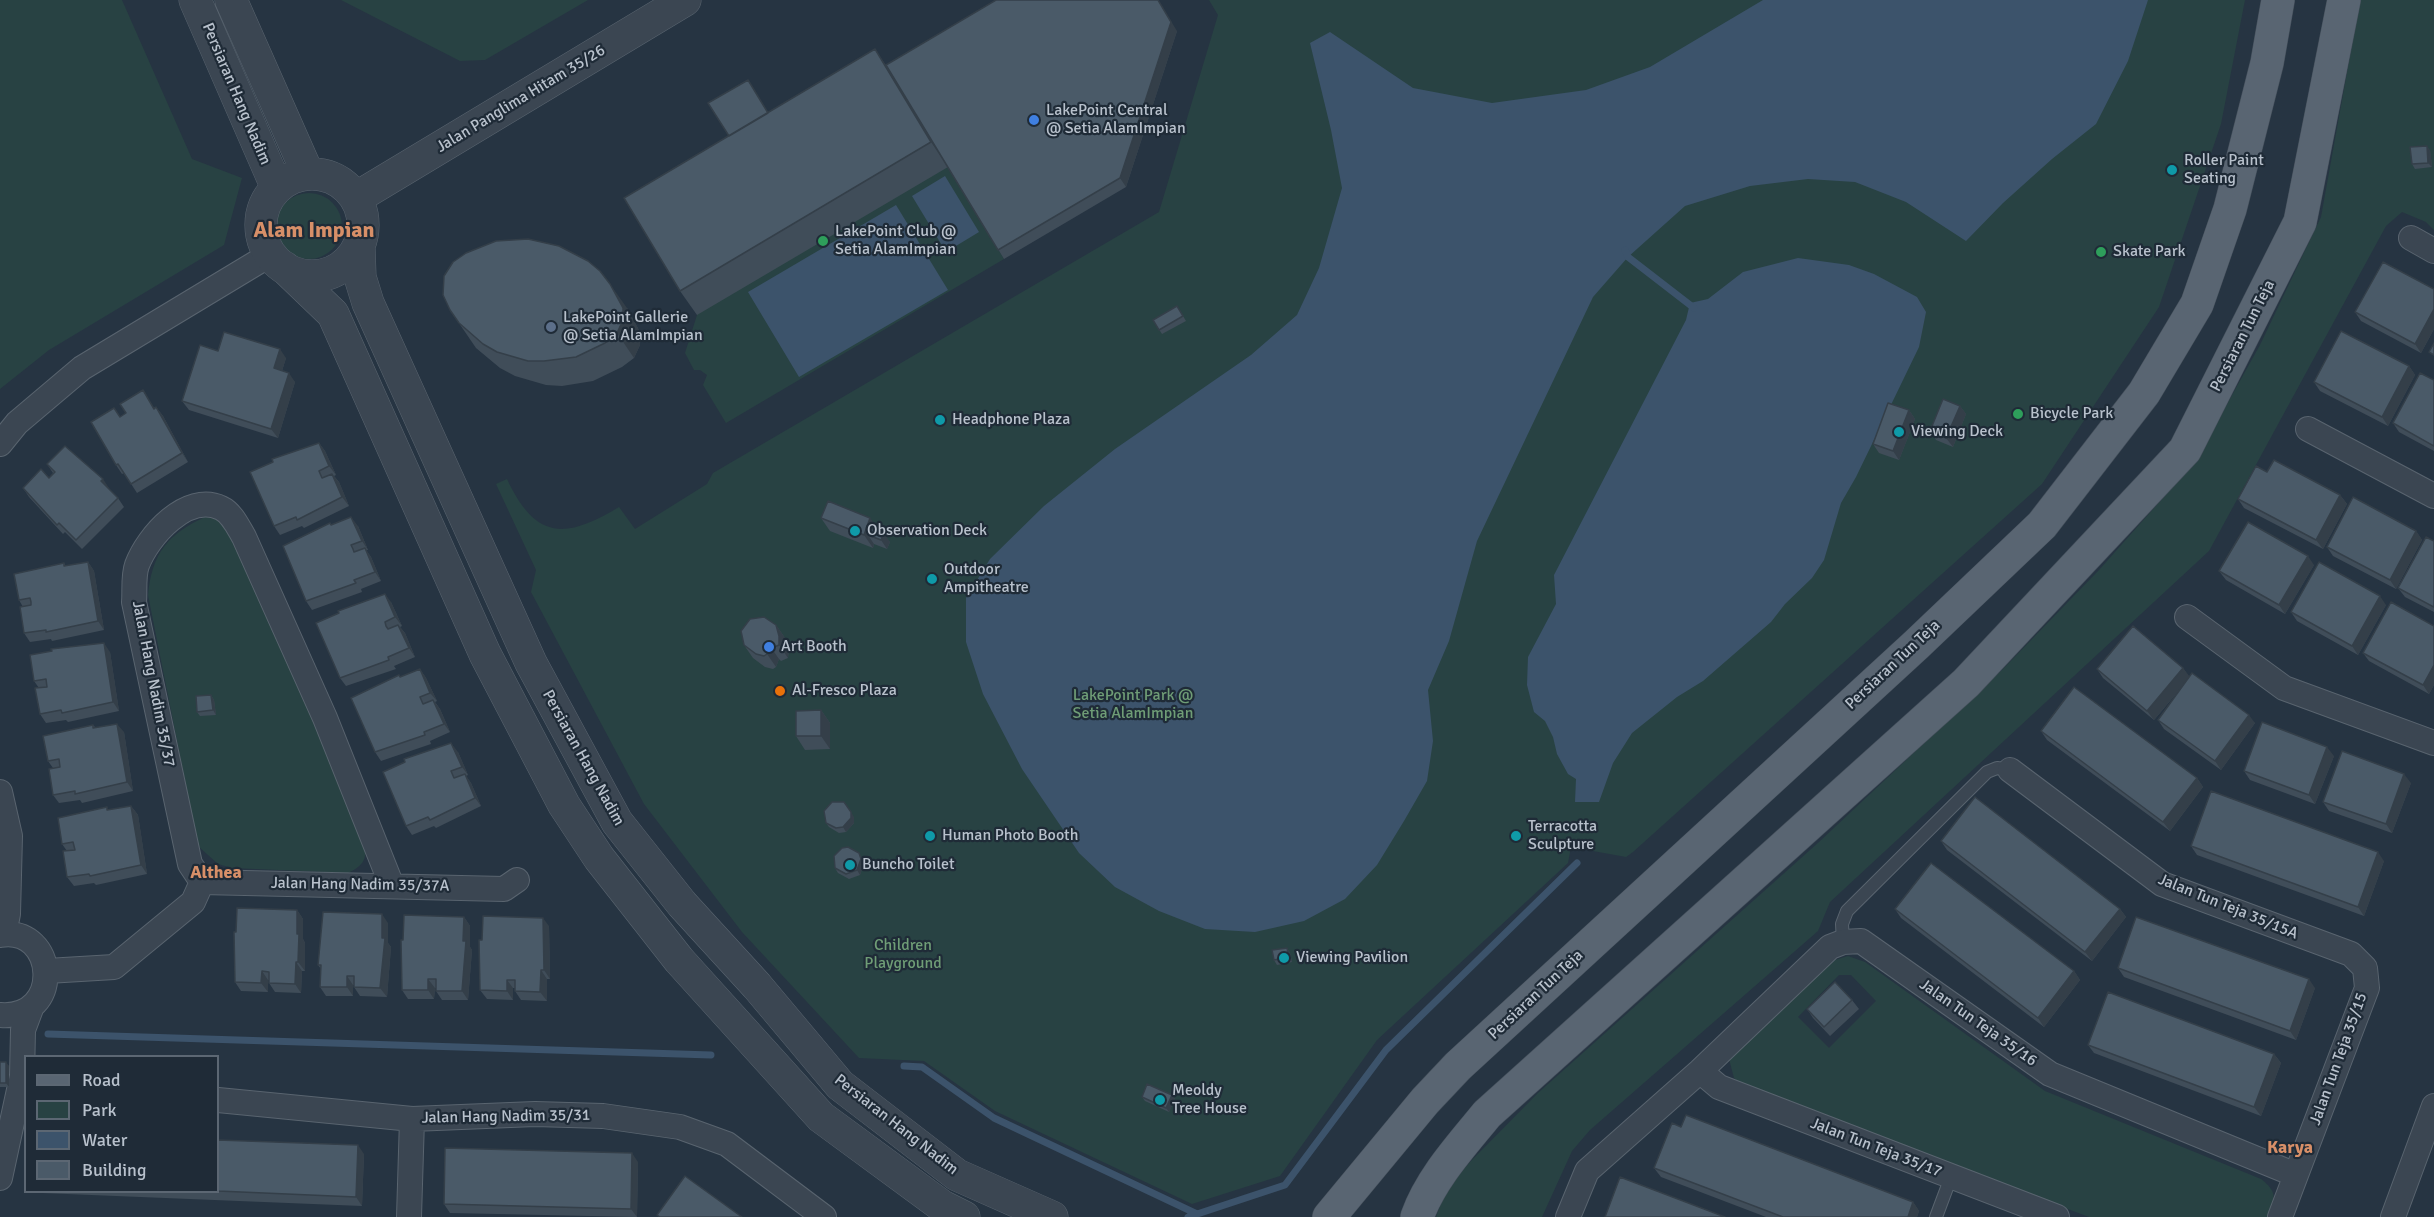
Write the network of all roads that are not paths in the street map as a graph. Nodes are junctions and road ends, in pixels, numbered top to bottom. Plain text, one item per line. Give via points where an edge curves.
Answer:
1 (195, 0) edge
2 (231, 0) edge
3 (685, 0) edge
4 (2277, 0) edge
5 (2344, 0) edge
6 (308, 174) junction
7 (277, 188) junction
8 (356, 198) junction
9 (2410, 238) dead end
10 (359, 247) junction
11 (2434, 251) edge
12 (277, 261) junction
13 (2308, 429) dead end
14 (0, 444) edge
15 (2434, 496) edge
16 (2187, 617) dead end
17 (2434, 743) edge
18 (2010, 770) joint
19 (0, 792) edge
20 (5, 836) edge
21 (517, 880) dead end
22 (202, 882) junction
23 (392, 886) junction
24 (2, 935) edge
25 (1843, 942) junction
26 (2366, 968) joint
27 (47, 970) junction
28 (32, 1006) junction
29 (0, 1015) edge
30 (1700, 1071) junction
31 (219, 1100) edge
32 (2434, 1106) edge
33 (412, 1119) junction
34 (2296, 1175) junction
35 (1951, 1177) junction
36 (0, 1178) edge
37 (409, 1217) edge
38 (824, 1217) edge
39 (964, 1217) edge
40 (1052, 1217) edge
41 (1329, 1217) edge
42 (1417, 1217) edge
43 (1568, 1217) edge
44 (1936, 1217) edge
45 (2057, 1217) edge
46 (2280, 1217) edge
47 (2393, 1217) edge

1 - 7 street, Persiaran Hang Nadim
2 - 6 street, Persiaran Hang Nadim
3 - 8 street, Jalan Panglima Hitam 35/26
4 - 41 main road, Persiaran Tun Teja via 2267,63 2233,198 2197,304 2144,393 2042,525 1458,1066
5 - 42 main road, Persiaran Tun Teja via 2300,222 2186,450 1966,683 1487,1114 1449,1160
6 - 7 street via 291,178
6 - 8 street via 336,179
7 - 12 street via 262,213 261,227 264,241
8 - 10 street via 364,222
9 - 11 street
10 - 12 street via 343,266 320,275 307,276
10 - 40 street, Persiaran Hang Nadim via 360,277 373,314 531,663 617,822 682,904 840,1085 957,1175
12 - 14 street via 82,368 16,423
12 - 39 street via 333,314 485,654 564,805 599,858 679,960 820,1117 942,1206
13 - 15 street
16 - 17 street via 2284,688
18 - 25 lane via 1997,768 1987,772 1847,911 1842,924
18 - 26 street, Jalan Tun Teja 35/15A via 2162,884 2351,954
19 - 20 street
20 - 24 street via 8,914
21 - 23 street, Jalan Hang Nadim 35/37A via 504,889
22 - 23 street, Jalan Hang Nadim 35/37A
22 - 23 street, Jalan Hang Nadim 35/37 via 190,864 134,602 136,567 151,538 173,518 192,507 209,504 223,508 244,537 325,718
22 - 27 street via 193,902 114,967
24 - 27 street via 29,941
25 - 30 street via 1830,947
25 - 34 street, Jalan Tun Teja 35/16 via 1861,941 2050,1074
26 - 34 street, Jalan Tun Teja 35/15 via 2367,988
27 - 28 street via 43,992
28 - 29 street via 16,1014
28 - 36 street via 23,1030 22,1076
30 - 35 street, Jalan Tun Teja 35/17 via 1719,1087
30 - 43 street via 1587,1171
31 - 33 street, Jalan Hang Nadim 35/31
32 - 47 street
33 - 37 street
33 - 38 street, Jalan Hang Nadim 35/31 via 535,1114 603,1116 680,1127 727,1144
34 - 46 street, Jalan Tun Teja 35/15
35 - 44 lane
35 - 45 street, Jalan Tun Teja 35/17

